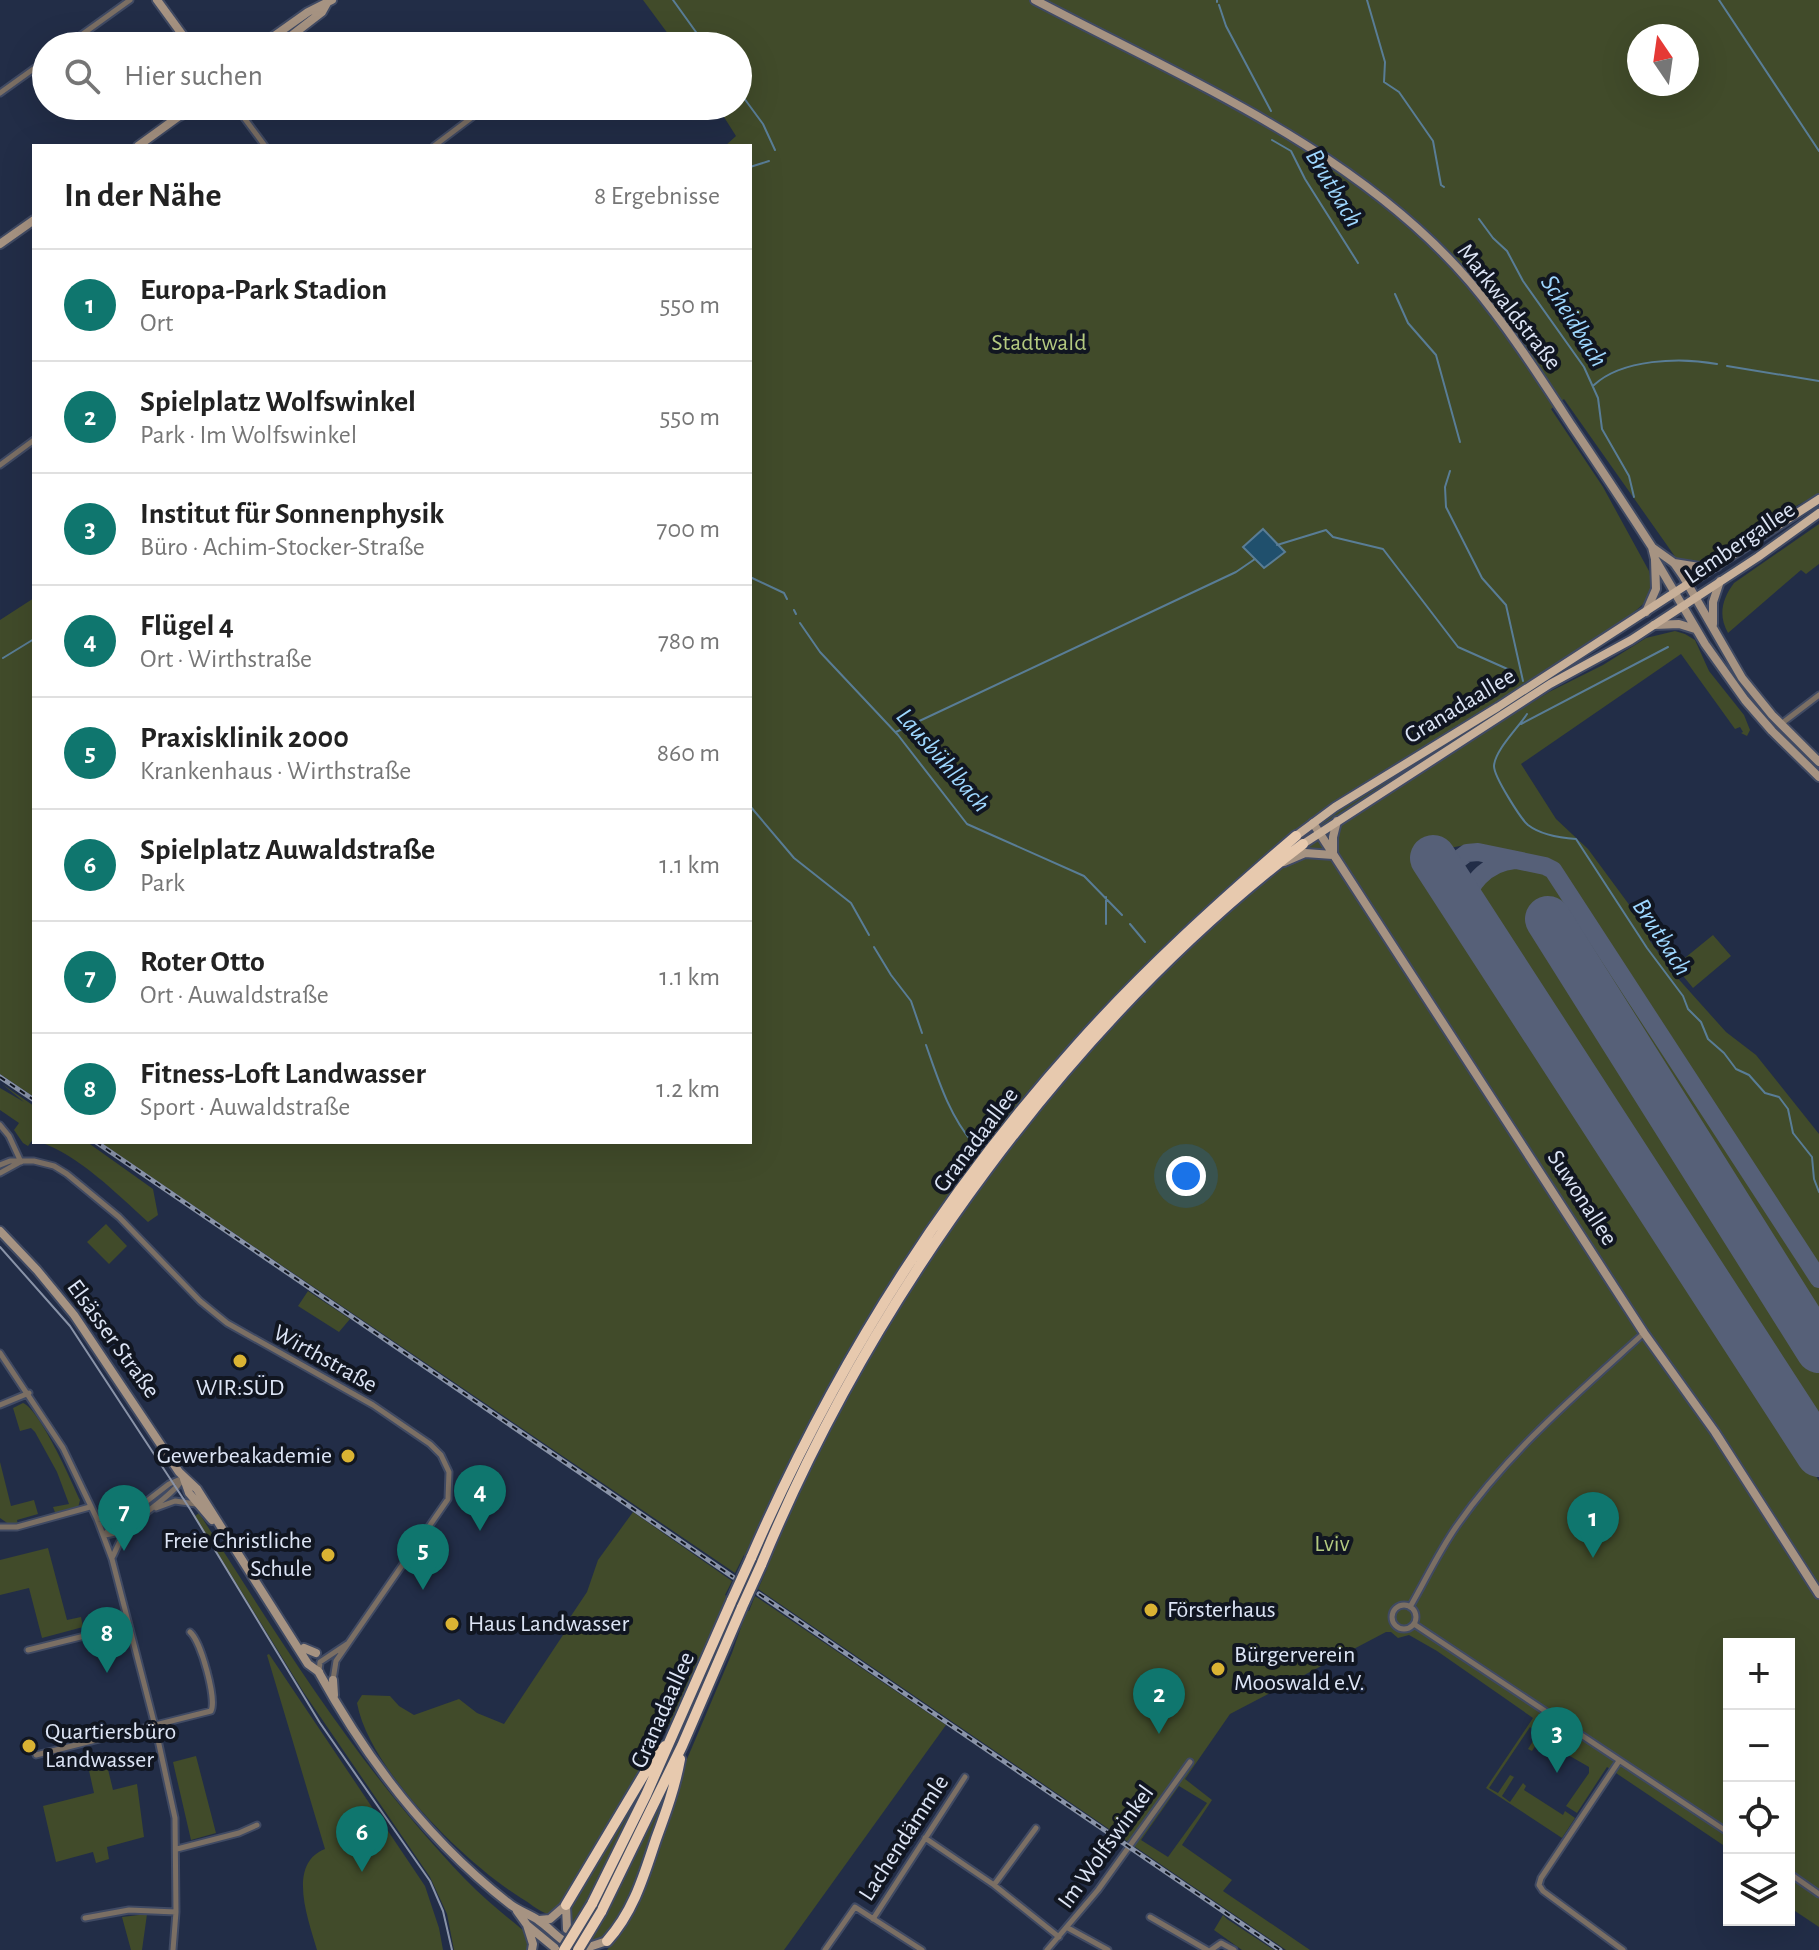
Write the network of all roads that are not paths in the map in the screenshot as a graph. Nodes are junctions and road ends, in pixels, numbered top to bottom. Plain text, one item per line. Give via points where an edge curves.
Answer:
1 (130, 0) edge
2 (157, 0) edge
3 (1035, 0) edge
4 (329, 2) edge
5 (85, 32) edge
6 (180, 32) edge
7 (280, 32) edge
8 (296, 32) edge
9 (32, 70) edge
10 (0, 93) edge
11 (174, 120) edge
12 (244, 120) edge
13 (468, 120) edge
14 (141, 144) edge
15 (263, 144) edge
16 (437, 144) edge
17 (32, 221) edge
18 (0, 244) edge
19 (32, 441) edge
20 (0, 465) edge
21 (1819, 499) edge
22 (1819, 513) edge
23 (1652, 547) junction
24 (1655, 559) junction
25 (1674, 563) junction
26 (1717, 566) junction
27 (1720, 581) junction
28 (1688, 584) junction
29 (1676, 592) junction
30 (1696, 597) junction
31 (1683, 606) junction
32 (1646, 612) junction
33 (1653, 625) junction
34 (1713, 628) junction
35 (1697, 630) junction
36 (1819, 695) edge
37 (1781, 724) junction
38 (1772, 731) junction
39 (1819, 762) edge
40 (1819, 777) edge
41 (1337, 821) junction
42 (1313, 823) junction
43 (1319, 833) junction
44 (1299, 840) junction
45 (1333, 855) junction
46 (1278, 863) junction
47 (0, 1125) edge
48 (21, 1162) junction
49 (0, 1165) edge
50 (0, 1173) edge
51 (0, 1231) edge
52 (1644, 1333) junction
53 (0, 1353) edge
54 (29, 1393) junction
55 (0, 1405) edge
56 (180, 1479) junction
57 (197, 1504) junction
58 (90, 1507) junction
59 (156, 1508) junction
60 (125, 1516) junction
61 (97, 1519) junction
62 (0, 1527) edge
63 (127, 1530) junction
64 (223, 1532) junction
65 (103, 1535) junction
66 (112, 1559) junction
67 (756, 1561) junction
68 (1819, 1594) edge
69 (1410, 1607) junction
70 (1414, 1624) junction
71 (129, 1625) junction
72 (190, 1632) dead end
73 (293, 1638) junction
74 (348, 1644) junction
75 (304, 1648) junction
76 (28, 1650) dead end
77 (335, 1651) junction
78 (316, 1653) joint
79 (336, 1661) junction
80 (319, 1672) junction
81 (333, 1680) joint
82 (334, 1696) junction
83 (155, 1726) junction
84 (674, 1735) junction
85 (682, 1746) junction
86 (36, 1755) dead end
87 (1619, 1761) junction
88 (1190, 1762) dead end
89 (965, 1777) dead end
90 (257, 1825) dead end
91 (1036, 1828) dead end
92 (1723, 1829) edge
93 (925, 1838) junction
94 (177, 1849) junction
95 (1795, 1877) edge
96 (994, 1885) junction
97 (1819, 1894) edge
98 (566, 1905) junction
99 (514, 1907) junction
100 (176, 1912) junction
101 (1150, 1917) dead end
102 (85, 1918) dead end
103 (873, 1919) junction
104 (538, 1920) junction
105 (527, 1925) junction
106 (1068, 1928) junction
107 (567, 1929) tunnel mouth
108 (1059, 1937) junction
109 (605, 1945) edge
110 (561, 1946) edge
111 (582, 1949) edge
112 (173, 1950) edge
113 (532, 1950) edge
114 (825, 1950) edge
115 (922, 1950) edge
116 (1047, 1950) edge
117 (1108, 1950) edge
118 (1209, 1950) edge
119 (1234, 1950) edge
120 (1623, 1950) edge

1 - 5 street
2 - 6 main road
3 - 23 main road, Markwaldstraße via 1308,146 1415,227 1469,281 1520,347
4 - 7 main road
4 - 8 main road
9 - 10 street
11 - 14 main road
12 - 15 street
13 - 16 street
17 - 18 main road
19 - 20 street
21 - 26 main road, Lembergallee
22 - 27 main road, Lembergallee
23 - 24 main road, Markwaldstraße
23 - 25 main road, Markwaldstraße
24 - 29 main road, Markwaldstraße
24 - 32 main road via 1656,589
25 - 26 main road
25 - 28 main road, Markwaldstraße
26 - 28 main road, Lembergallee
27 - 30 main road, Lembergallee
27 - 34 main road
28 - 29 main road, Granadaallee
28 - 30 main road, Markwaldstraße
29 - 31 main road, Markwaldstraße
29 - 32 main road, Granadaallee
30 - 31 main road, Lembergallee
30 - 34 main road, Markwaldstraße
31 - 33 main road, Granadaallee
31 - 35 main road, Markwaldstraße
32 - 42 main road, Granadaallee
33 - 35 main road
33 - 41 main road, Granadaallee via 1550,684
34 - 37 main road, Markwaldstraße via 1742,678
35 - 38 main road, Markwaldstraße
36 - 37 street
37 - 38 main road
37 - 39 main road, Markwaldstraße
38 - 40 main road, Markwaldstraße
41 - 43 main road, Granadaallee
41 - 45 main road
42 - 43 main road, Suwonallee
42 - 44 main road, Granadaallee
43 - 44 main road, Granadaallee
43 - 45 main road, Suwonallee
44 - 46 highway, Granadaallee
44 - 67 highway, Granadaallee via 1194,925 1078,1044 1011,1123 909,1265 844,1370 792,1468
45 - 46 main road via 1305,853
45 - 52 main road, Suwonallee
46 - 67 highway, Granadaallee via 1124,1007 989,1167 846,1389
47 - 48 street
48 - 49 street, Wirthstraße
48 - 50 street
48 - 74 street, Wirthstraße via 44,1163 67,1174 119,1217 212,1312 373,1405 441,1455 449,1472 448,1499
51 - 56 main road, Elsässer Straße via 74,1315
52 - 68 main road, Suwonallee
52 - 69 street via 1505,1466 1458,1524
53 - 54 street
54 - 55 street
54 - 58 street via 63,1448
56 - 57 main road, Elsässer Straße
56 - 59 street
56 - 60 street
56 - 64 main road, Elsässer Straße via 197,1489
57 - 59 street via 175,1501
57 - 64 main road, Elsässer Straße
58 - 61 street
58 - 62 street
59 - 63 street
60 - 61 street
60 - 65 street
61 - 65 street
63 - 65 street
63 - 66 street
64 - 73 main road, Elsässer Straße
65 - 66 street
66 - 71 street
67 - 84 highway, Granadaallee, bridge via 732,1600
67 - 85 highway, Granadaallee, bridge via 742,1607
69 - 70 street via 1416,1615
69 - 70 street via 1398,1608 1393,1621 1402,1629
70 - 87 street
71 - 76 street
71 - 83 street
72 - 83 street via 199,1646 214,1708
73 - 75 main road, Elsässer Straße
73 - 80 main road, Elsässer Straße
74 - 77 street, Wirthstraße
74 - 79 street, Wirthstraße
75 - 78 main road
75 - 80 main road, Elsässer Straße
77 - 78 street
77 - 80 street via 320,1662
79 - 80 street, Wirthstraße
79 - 81 street, Wirthstraße
80 - 82 main road, Elsässer Straße
81 - 82 main road
82 - 99 main road, Elsässer Straße via 395,1792 452,1853
83 - 86 street
83 - 94 street
84 - 98 highway via 652,1761
84 - 110 highway, Granadaallee, bridge via 592,1904
85 - 109 highway via 676,1783 637,1894
85 - 111 highway, Granadaallee, bridge
87 - 92 street
87 - 120 street via 1539,1885
88 - 106 street, Im Wolfswinkel
89 - 93 street, Lachendämmle
90 - 94 street
91 - 96 street
93 - 96 street
93 - 103 street, Lachendämmle
94 - 100 street
95 - 97 street
96 - 108 street
98 - 104 main road via 550,1919
98 - 107 main road
99 - 104 main road, Elsässer Straße
99 - 105 main road, Elsässer Straße
100 - 102 street via 129,1910
100 - 112 street
101 - 118 street
103 - 114 street via 855,1907
103 - 115 street
104 - 110 main road, Elsässer Straße
105 - 110 main road, Elsässer Straße
105 - 113 main road
106 - 108 street, Im Wolfswinkel
106 - 117 street
108 - 116 street, Im Wolfswinkel
109 - 111 main road
118 - 119 street via 1216,1945

